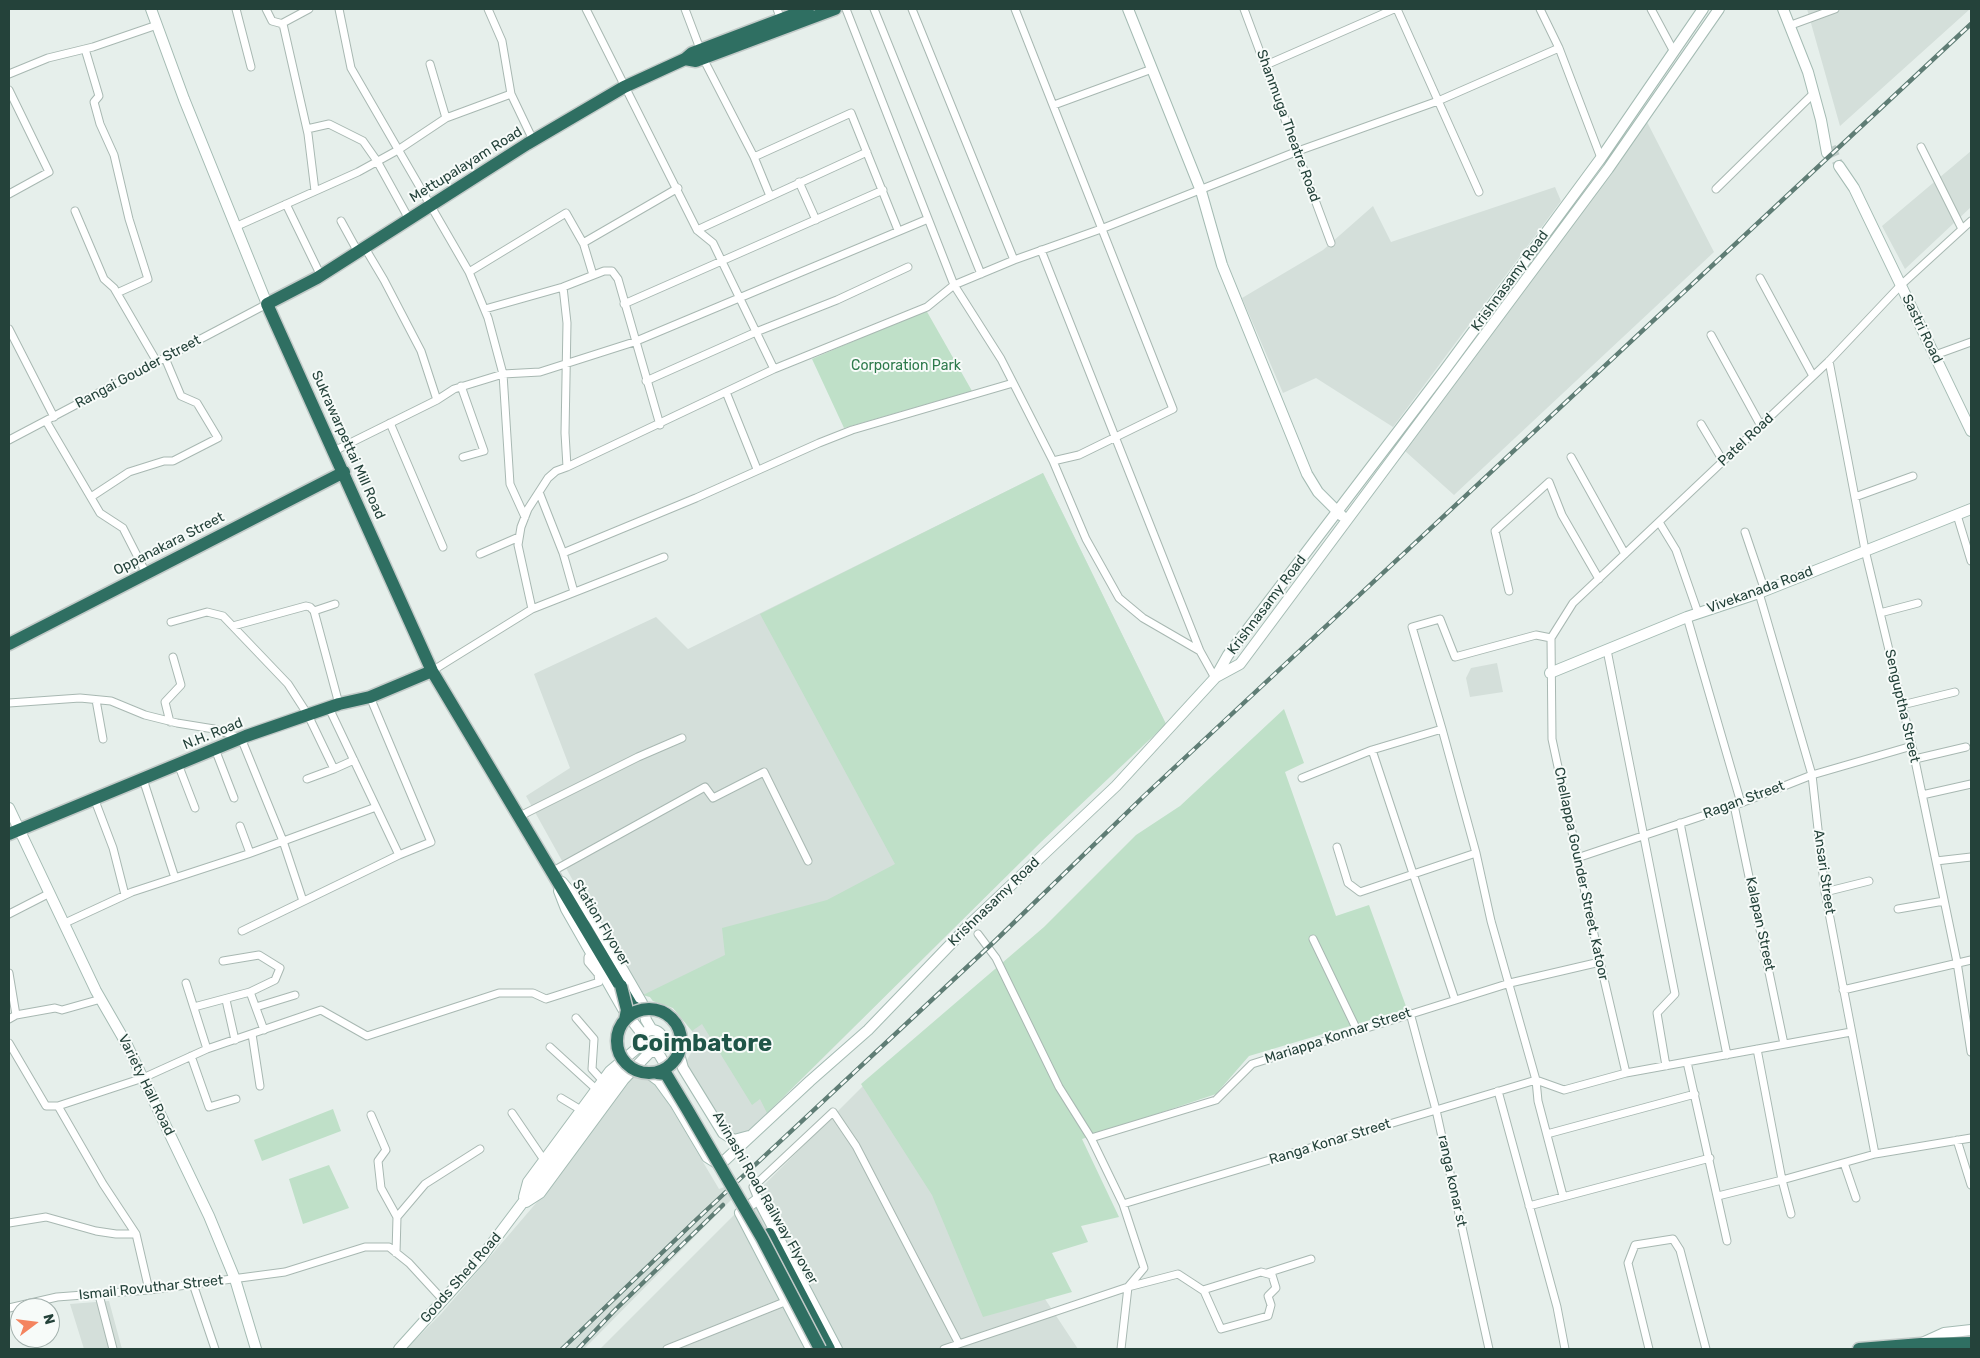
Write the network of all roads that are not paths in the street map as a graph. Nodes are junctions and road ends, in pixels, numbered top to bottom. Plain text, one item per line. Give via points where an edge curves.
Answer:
1 (151, 9) edge
2 (236, 9) edge
3 (266, 9) edge
4 (309, 9) edge
5 (338, 9) edge
6 (488, 9) edge
7 (586, 9) edge
8 (685, 9) edge
9 (808, 9) edge
10 (835, 9) edge
11 (846, 9) edge
12 (874, 9) edge
13 (912, 9) edge
14 (1015, 9) edge
15 (1128, 9) edge
16 (1244, 9) edge
17 (1395, 9) edge
18 (1540, 9) edge
19 (1651, 9) edge
20 (1703, 9) edge
21 (1720, 9) edge
22 (1782, 9) edge
23 (1788, 9) edge
24 (1835, 9) edge
25 (779, 14) edge
26 (282, 24) junction
27 (1794, 24) junction
28 (157, 25) junction
29 (1559, 48) junction
30 (85, 49) junction
31 (1673, 50) junction
32 (703, 56) junction
33 (430, 64) dead end
34 (1266, 65) junction
35 (251, 67) dead end
36 (1152, 69) junction
37 (9, 74) edge
38 (624, 87) junction
39 (9, 90) edge
40 (1814, 93) junction
41 (511, 94) junction
42 (1438, 101) junction
43 (1054, 105) junction
44 (446, 118) junction
45 (307, 129) junction
46 (533, 140) junction
47 (1921, 147) dead end
48 (398, 150) junction
49 (1298, 151) junction
50 (867, 152) junction
51 (754, 157) junction
52 (1601, 158) junction
53 (377, 161) junction
54 (1838, 168) tunnel mouth
55 (799, 182) junction
56 (678, 188) junction
57 (1716, 189) dead end
58 (883, 190) junction
59 (315, 191) junction
60 (1201, 191) junction
61 (1479, 192) dead end
62 (9, 194) edge
63 (770, 196) junction
64 (286, 204) junction
65 (430, 206) junction
66 (75, 211) dead end
67 (409, 219) junction
68 (928, 219) junction
69 (816, 220) junction
70 (341, 221) dead end
71 (1971, 221) edge
72 (236, 226) junction
73 (1101, 229) junction
74 (697, 230) junction
75 (898, 230) junction
76 (1962, 230) junction
77 (584, 242) junction
78 (1331, 243) dead end
79 (362, 250) junction
80 (1041, 250) junction
81 (1014, 260) junction
82 (722, 261) junction
83 (908, 267) dead end
84 (469, 272) junction
85 (981, 274) junction
86 (593, 275) junction
87 (321, 276) junction
88 (1760, 278) dead end
89 (954, 285) junction
90 (1901, 286) junction
91 (563, 287) junction
92 (117, 293) junction
93 (740, 297) junction
94 (267, 304) junction
95 (624, 304) junction
96 (484, 309) junction
97 (9, 329) edge
98 (756, 332) junction
99 (1711, 335) dead end
100 (634, 342) junction
101 (1971, 342) edge
102 (1935, 355) junction
103 (165, 358) junction
104 (1828, 361) junction
105 (157, 362) junction
106 (566, 365) junction
107 (774, 369) junction
108 (503, 374) junction
109 (1813, 376) junction
110 (646, 381) junction
111 (1013, 383) junction
112 (461, 386) junction
113 (726, 392) junction
114 (437, 400) junction
115 (54, 417) junction
116 (46, 421) junction
117 (390, 423) junction
118 (1701, 424) dead end
119 (660, 425) junction
120 (1761, 426) junction
121 (1971, 431) edge
122 (1115, 438) junction
123 (9, 440) edge
124 (334, 452) junction
125 (463, 457) dead end
126 (1571, 457) dead end
127 (1053, 461) junction
128 (1723, 462) junction
129 (567, 467) junction
130 (758, 469) junction
131 (344, 472) junction
132 (1913, 476) dead end
133 (540, 492) junction
134 (91, 497) junction
135 (1855, 497) junction
136 (1971, 509) edge
137 (1338, 511) junction
138 (1957, 516) junction
139 (525, 517) junction
140 (1347, 521) junction
141 (1659, 522) junction
142 (1745, 532) dead end
143 (519, 537) junction
144 (443, 548) dead end
145 (1865, 550) junction
146 (563, 553) junction
147 (480, 554) dead end
148 (1625, 554) junction
149 (664, 557) dead end
150 (1971, 561) edge
151 (146, 573) junction
152 (1598, 579) junction
153 (1509, 591) dead end
154 (574, 592) junction
155 (1762, 592) junction
156 (1918, 603) dead end
157 (335, 604) dead end
158 (532, 609) junction
159 (314, 611) junction
160 (1698, 613) junction
161 (1880, 614) junction
162 (1687, 617) junction
163 (172, 622) dead end
164 (233, 626) junction
165 (1551, 638) junction
166 (9, 644) edge
167 (1607, 650) junction
168 (1200, 651) junction
169 (173, 657) dead end
170 (432, 671) junction
171 (1550, 674) junction
172 (1215, 678) junction
173 (1955, 692) dead end
174 (370, 697) junction
175 (96, 700) junction
176 (9, 703) edge
177 (1902, 705) junction
178 (334, 706) junction
179 (308, 715) junction
180 (170, 722) junction
181 (1442, 729) junction
182 (241, 738) junction
183 (682, 738) dead end
184 (103, 739) dead end
185 (1912, 746) junction
186 (1966, 747) dead end
187 (215, 749) junction
188 (1372, 750) junction
189 (1914, 758) junction
190 (354, 760) junction
191 (178, 764) junction
192 (334, 768) junction
193 (1812, 775) junction
194 (143, 778) junction
195 (307, 778) dead end
196 (1302, 778) dead end
197 (1971, 784) edge
198 (1922, 794) junction
199 (94, 798) junction
200 (234, 798) dead end
201 (1737, 804) junction
202 (376, 807) junction
203 (9, 808) edge
204 (195, 808) dead end
205 (520, 816) junction
206 (1680, 823) junction
207 (240, 826) dead end
208 (13, 832) edge
209 (1645, 835) junction
210 (283, 841) junction
211 (1337, 847) dead end
212 (250, 853) junction
213 (1476, 853) junction
214 (399, 855) junction
215 (1971, 856) edge
216 (1577, 858) junction
217 (808, 861) dead end
218 (1936, 861) junction
219 (554, 873) junction
220 (1413, 873) junction
221 (175, 878) junction
222 (1869, 881) dead end
223 (1825, 892) junction
224 (50, 894) junction
225 (125, 895) junction
226 (303, 901) junction
227 (1944, 902) junction
228 (1898, 909) dead end
229 (10, 912) edge
230 (65, 923) junction
231 (242, 931) dead end
232 (978, 934) dead end
233 (1313, 939) dead end
234 (592, 955) junction
235 (1971, 960) edge
236 (223, 961) dead end
237 (1600, 962) junction
238 (1957, 962) junction
239 (9, 973) edge
240 (186, 983) dead end
241 (1510, 983) junction
242 (621, 986) junction
243 (1843, 990) junction
244 (250, 992) junction
245 (295, 995) dead end
246 (101, 999) junction
247 (226, 1000) junction
248 (1454, 1000) junction
249 (194, 1007) junction
250 (256, 1007) junction
251 (639, 1010) junction
252 (1410, 1013) junction
253 (16, 1015) junction
254 (576, 1018) dead end
255 (9, 1019) edge
256 (625, 1020) junction
257 (264, 1030) junction
258 (1357, 1030) junction
259 (1851, 1032) junction
260 (252, 1034) junction
261 (235, 1040) junction
262 (9, 1043) edge
263 (649, 1043) junction
264 (1784, 1044) junction
265 (550, 1047) dead end
266 (208, 1049) junction
267 (1757, 1049) junction
268 (1971, 1052) edge
269 (1727, 1054) junction
270 (191, 1056) junction
271 (1687, 1062) junction
272 (627, 1064) junction
273 (665, 1066) junction
274 (1666, 1066) junction
275 (1626, 1073) junction
276 (143, 1078) junction
277 (1536, 1080) junction
278 (600, 1084) junction
279 (260, 1086) dead end
280 (1498, 1091) junction
281 (1695, 1094) junction
282 (560, 1098) dead end
283 (236, 1099) dead end
284 (58, 1106) junction
285 (581, 1110) junction
286 (1436, 1110) junction
287 (512, 1113) dead end
288 (371, 1115) dead end
289 (754, 1133) junction
290 (1547, 1134) junction
291 (1091, 1138) junction
292 (1971, 1138) edge
293 (1957, 1140) junction
294 (480, 1149) dead end
295 (1875, 1154) junction
296 (1710, 1158) junction
297 (544, 1160) junction
298 (1844, 1163) junction
299 (1782, 1180) junction
300 (1971, 1185) edge
301 (1563, 1196) junction
302 (1718, 1196) junction
303 (1856, 1198) dead end
304 (758, 1200) junction
305 (1123, 1204) junction
306 (521, 1205) junction
307 (1529, 1206) junction
308 (1791, 1214) dead end
309 (398, 1217) junction
310 (9, 1223) edge
311 (136, 1234) junction
312 (1727, 1241) dead end
313 (396, 1253) junction
314 (1311, 1259) dead end
315 (1267, 1274) junction
316 (235, 1279) junction
317 (193, 1284) junction
318 (1128, 1287) junction
319 (149, 1290) junction
320 (1202, 1290) junction
321 (99, 1295) junction
322 (443, 1300) junction
323 (787, 1301) junction
324 (9, 1308) edge
325 (1971, 1330) edge
326 (1971, 1343) edge
327 (959, 1344) junction
328 (1921, 1344) junction
329 (113, 1349) edge
330 (215, 1349) edge
331 (256, 1349) edge
332 (399, 1349) edge
333 (667, 1349) edge
334 (811, 1349) edge
335 (829, 1349) edge
336 (837, 1349) edge
337 (944, 1349) edge
338 (1121, 1349) edge
339 (1489, 1349) edge
340 (1565, 1349) edge
341 (1648, 1349) edge
342 (1706, 1349) edge
343 (1859, 1349) edge

1 - 28 main road, Sukrawarpettai Mill Road
2 - 35 street
3 - 26 street via 272,21
4 - 26 street
5 - 48 street via 351,68
6 - 41 street via 502,41
7 - 38 street
8 - 32 street
9 - 25 highway, Mettupalayam Road
10 - 32 highway, Mettupalayam Road
11 - 68 street
12 - 85 street
13 - 81 street
14 - 43 street
15 - 36 main road
16 - 34 street, Shanmuga Theatre Road
17 - 34 street
17 - 42 street
18 - 29 street
19 - 31 street
20 - 31 main road, Krishnasamy Road
21 - 140 main road via 1608,169
22 - 40 main road
23 - 27 main road
24 - 27 street
25 - 32 highway, Mettupalayam Road
26 - 45 street
27 - 40 main road via 1827,121 1829,150
28 - 30 street
28 - 72 main road, Sukrawarpettai Mill Road
29 - 42 street
29 - 52 street
30 - 37 street via 48,58
30 - 92 street via 99,96 94,102 100,124 114,155 148,279
31 - 52 main road, Krishnasamy Road
32 - 38 highway, Mettupalayam Road via 685,59
32 - 51 street
33 - 44 street
34 - 49 street, Shanmuga Theatre Road
36 - 43 street
36 - 60 main road
38 - 46 highway, Mettupalayam Road
38 - 56 street
39 - 62 street via 49,172
40 - 57 street
41 - 44 street
41 - 46 street
42 - 49 street
42 - 61 street
43 - 73 street
44 - 48 street
45 - 53 street via 329,124 363,141
45 - 59 street
46 - 65 highway, Mettupalayam Road
47 - 76 street
48 - 53 street
48 - 65 street
49 - 60 street
49 - 78 street, Shanmuga Theatre Road
50 - 51 street via 851,113
50 - 55 street
50 - 58 street
51 - 63 street
52 - 137 main road, Krishnasamy Road
53 - 59 street
53 - 67 street
54 - 90 main road, Sastri Road via 1854,188
55 - 63 street
55 - 69 street
56 - 74 street
56 - 77 street
58 - 69 street
58 - 75 street
59 - 64 street
60 - 73 street
60 - 137 main road via 1222,265 1307,474 1318,492
63 - 74 street
64 - 72 street
64 - 87 street
65 - 67 highway, Mettupalayam Road
65 - 84 street
66 - 92 street via 104,279
67 - 79 highway, Mettupalayam Road
68 - 75 street
68 - 89 street
69 - 82 street
70 - 79 street
71 - 76 street, Patel Road
72 - 94 main road, Sukrawarpettai Mill Road
73 - 80 street
73 - 122 street via 1173,409
74 - 82 street via 713,243
75 - 93 street
76 - 90 street, Patel Road
77 - 84 street via 566,213
77 - 86 street
79 - 87 highway, Mettupalayam Road
79 - 114 street via 384,280 421,351
80 - 81 street
80 - 122 street
81 - 85 street
82 - 93 street
82 - 95 street
83 - 98 street
84 - 96 street
85 - 89 street
86 - 91 street
86 - 95 street via 612,271 618,279
87 - 94 highway, Mettupalayam Road
88 - 109 street
89 - 107 street via 927,307
89 - 111 street
90 - 102 main road, Sastri Road
90 - 104 street, Patel Road
91 - 96 street
91 - 106 street via 567,323
92 - 105 street
93 - 98 street
93 - 100 street
94 - 103 street, Rangai Gouder Street
94 - 124 highway, Sukrawarpettai Mill Road
95 - 100 street
96 - 108 street
97 - 115 street
98 - 107 street
98 - 110 street
99 - 120 street
100 - 106 street
100 - 110 street
101 - 102 street
102 - 121 main road, Sastri Road
103 - 105 street, Rangai Gouder Street
103 - 134 street via 181,396 198,403 218,438 173,461 129,472
104 - 109 street, Patel Road
104 - 135 street, Senguptha Street
105 - 115 street, Rangai Gouder Street
106 - 108 street via 540,372
106 - 129 street
107 - 113 street
108 - 112 street
108 - 139 street via 510,484
109 - 120 street, Patel Road
110 - 119 street
111 - 127 street
111 - 130 street via 852,430
112 - 114 street
112 - 125 street via 484,451
113 - 119 street
113 - 130 street
114 - 117 street
115 - 116 street, Rangai Gouder Street
116 - 123 street, Rangai Gouder Street
116 - 134 street
117 - 124 street
117 - 144 street
118 - 128 street
119 - 129 street
120 - 128 street, Patel Road
122 - 127 street via 1079,455
122 - 168 street
124 - 131 highway, Sukrawarpettai Mill Road
126 - 148 street
127 - 168 street via 1086,539 1119,598 1143,618
128 - 141 street, Patel Road
129 - 133 street via 548,478
130 - 146 street
131 - 151 highway, Oppanakara Street
131 - 170 highway, Sukrawarpettai Mill Road
132 - 135 street
133 - 139 street
133 - 146 street
134 - 151 street via 100,513 124,528
135 - 145 street, Senguptha Street
136 - 138 main road, Vivekanada Road
137 - 140 main road
137 - 172 main road, Krishnasamy Road via 1228,655
138 - 145 main road, Vivekanada Road
138 - 150 street
139 - 143 street
140 - 172 main road via 1240,664
141 - 148 street, Patel Road
141 - 160 street via 1676,550
142 - 155 street, Ansari Street
143 - 147 street
143 - 158 street
145 - 155 main road, Vivekanada Road
145 - 161 street, Senguptha Street
146 - 154 street
148 - 152 street, Patel Road
149 - 154 street
151 - 166 highway, Oppanakara Street
152 - 153 street via 1562,515 1549,482 1495,531
152 - 165 street, Patel Road via 1573,603
154 - 158 street
155 - 160 main road, Vivekanada Road
155 - 193 street, Ansari Street
156 - 161 street
157 - 159 street
158 - 170 street
159 - 164 street via 306,606
159 - 178 street
160 - 162 main road, Vivekanada Road
161 - 177 street, Senguptha Street
162 - 167 main road, Vivekanada Road
162 - 201 street
163 - 164 street via 207,612 223,616
164 - 179 street via 288,684
165 - 171 street
165 - 181 street via 1536,635 1455,657 1440,619 1412,627
167 - 171 main road, Vivekanada Road
167 - 209 street
168 - 172 street
169 - 180 street via 181,686 165,702
170 - 174 highway, N.H. Road
170 - 205 highway, Sukrawarpettai Mill Road
171 - 216 street, Chellappa Gounder Street, Katoor via 1552,739
172 - 289 main road, Krishnasamy Road via 1116,786 970,924 868,1030
173 - 177 street
174 - 178 highway, N.H. Road
174 - 214 street via 431,842
175 - 176 street via 80,698
175 - 180 street via 111,701
175 - 184 street
177 - 185 street, Senguptha Street
178 - 179 highway, N.H. Road
178 - 190 street
179 - 182 highway, N.H. Road
179 - 192 street
180 - 182 street via 214,729
181 - 188 street
181 - 213 street
182 - 187 highway, N.H. Road
182 - 210 street
183 - 205 street
185 - 189 street, Senguptha Street
185 - 193 street, Ragan Street
186 - 189 street
187 - 191 highway, N.H. Road
187 - 200 street
188 - 196 street
188 - 220 street
189 - 198 street, Senguptha Street
190 - 192 street
190 - 202 street
191 - 194 highway, N.H. Road
191 - 204 street
192 - 195 street
193 - 201 street, Ragan Street
193 - 223 street, Ansari Street
194 - 199 highway, N.H. Road
194 - 221 street
197 - 198 street
198 - 218 street, Senguptha Street
199 - 208 highway, N.H. Road
199 - 225 street via 113,848
201 - 206 street, Ragan Street
201 - 264 street, Kalapan Street
202 - 210 street
202 - 214 street
203 - 208 main road, Variety Hall Road
205 - 219 highway, Sukrawarpettai Mill Road
206 - 209 street, Ragan Street
206 - 269 street
207 - 212 street
208 - 224 main road, Variety Hall Road
209 - 216 street, Ragan Street
209 - 274 street via 1675,994 1657,1013
210 - 212 street
210 - 226 street
211 - 220 street via 1348,883 1360,892
212 - 221 street
213 - 220 street
213 - 241 street via 1491,921
214 - 226 street
215 - 218 street
216 - 237 street, Chellappa Gounder Street, Katoor
217 - 219 street via 764,772 713,798 705,787
218 - 227 street, Senguptha Street
219 - 234 main road via 566,909
219 - 242 highway, Station Flyover
219 - 263 main road via 594,920 642,1003
220 - 248 street
221 - 225 street
222 - 223 street
223 - 243 street, Ansari Street
224 - 229 street
224 - 230 main road, Variety Hall Road
225 - 230 street
226 - 231 street
227 - 228 street
227 - 238 street, Senguptha Street
230 - 246 main road, Variety Hall Road
232 - 291 street via 996,958 1059,1087
233 - 258 street
234 - 257 street via 588,956 588,962 598,974 599,982 546,999 533,993 499,993 367,1036 321,1010
234 - 263 main road via 623,1009
235 - 238 street
236 - 244 street via 259,954 280,968 275,980
237 - 241 street, Mariappa Konnar Street
237 - 275 street, Chellappa Gounder Street, Katoor
238 - 243 street
238 - 268 street, Senguptha Street
239 - 253 street
240 - 249 street
241 - 248 street, Mariappa Konnar Street
241 - 277 street
242 - 251 highway, Station Flyover, bridge via 632,1006
242 - 256 highway, Station Flyover, bridge via 627,1010
243 - 259 street, Ansari Street
244 - 247 street
244 - 250 street
245 - 250 street
246 - 253 street via 62,1010 55,1008
246 - 276 main road, Variety Hall Road
247 - 249 street
247 - 261 street
248 - 252 street, Mariappa Konnar Street
249 - 266 street
250 - 257 street
251 - 256 highway, bridge
251 - 273 highway, bridge via 660,1010 676,1023 681,1038
252 - 258 street, Mariappa Konnar Street
252 - 286 street, ranga konar st
253 - 255 street
254 - 278 street via 594,1039 592,1069
256 - 272 highway, Station Flyover, bridge via 620,1028 617,1047
257 - 260 street
258 - 291 street, Mariappa Konnar Street via 1252,1064 1216,1100
259 - 264 street
259 - 295 street, Ansari Street
260 - 261 street
260 - 279 street
261 - 266 street
262 - 284 street via 46,1106
263 - 273 main road
263 - 278 main road via 614,1066
263 - 306 main road via 540,1193
264 - 267 street
265 - 278 street
266 - 270 street
267 - 269 street
267 - 299 street
269 - 271 street
270 - 276 street
270 - 283 street via 209,1107
271 - 274 street
271 - 281 street
272 - 273 highway, bridge via 640,1072
272 - 306 main road, Goods Shed Road
273 - 289 main road, Krishnasamy Road via 684,1068 723,1133 734,1140
273 - 289 main road, Krishnasamy Road via 658,1081 707,1156 716,1163 723,1162
273 - 334 highway, Avinashi Road Railway Flyover, bridge via 666,1074 762,1238
273 - 335 highway, Avinashi Road Railway Flyover via 679,1080 786,1265
274 - 275 street
275 - 277 street via 1564,1090
276 - 284 street
276 - 316 main road, Variety Hall Road via 209,1216
277 - 280 street, Ranga Konar Street
277 - 290 street
278 - 285 main road
280 - 286 street, Ranga Konar Street
280 - 307 street
281 - 290 street
281 - 296 street
282 - 285 street
284 - 311 street
285 - 297 main road
286 - 305 street, Ranga Konar Street
286 - 339 street, ranga konar st
287 - 297 street
288 - 309 street via 386,1150 378,1161 381,1188
290 - 301 street
291 - 305 street
292 - 293 street
293 - 295 street
293 - 300 street
294 - 309 street via 425,1184
295 - 298 street
296 - 301 street
296 - 302 street
297 - 306 main road via 528,1182
298 - 299 street
298 - 303 street
299 - 302 street
299 - 308 street
301 - 307 street
302 - 312 street
304 - 323 main road via 740,1213
304 - 327 street via 753,1187 833,1112 856,1146
304 - 336 main road
305 - 318 street via 1144,1268
306 - 322 main road, Goods Shed Road via 482,1258
307 - 340 street
309 - 313 street
310 - 311 street via 46,1217 96,1231
311 - 319 street
313 - 316 street, Ismail Rovuthar Street via 389,1247 365,1247 285,1272
313 - 322 street
314 - 315 street
315 - 320 street via 1261,1272
315 - 320 street via 1272,1275 1276,1288 1268,1296 1271,1305 1268,1316 1221,1329
316 - 317 street, Ismail Rovuthar Street
316 - 331 main road, Variety Hall Road
317 - 319 street, Ismail Rovuthar Street
317 - 330 street
318 - 320 street via 1178,1274
318 - 327 street
318 - 338 street
319 - 321 street, Ismail Rovuthar Street
321 - 324 street, Ismail Rovuthar Street via 57,1297
321 - 329 street
322 - 332 main road, Goods Shed Road
323 - 333 street
323 - 334 main road
325 - 328 main road via 1944,1333
326 - 328 highway
327 - 337 street
328 - 343 highway
341 - 342 street via 1628,1263 1635,1245 1673,1239 1680,1250

